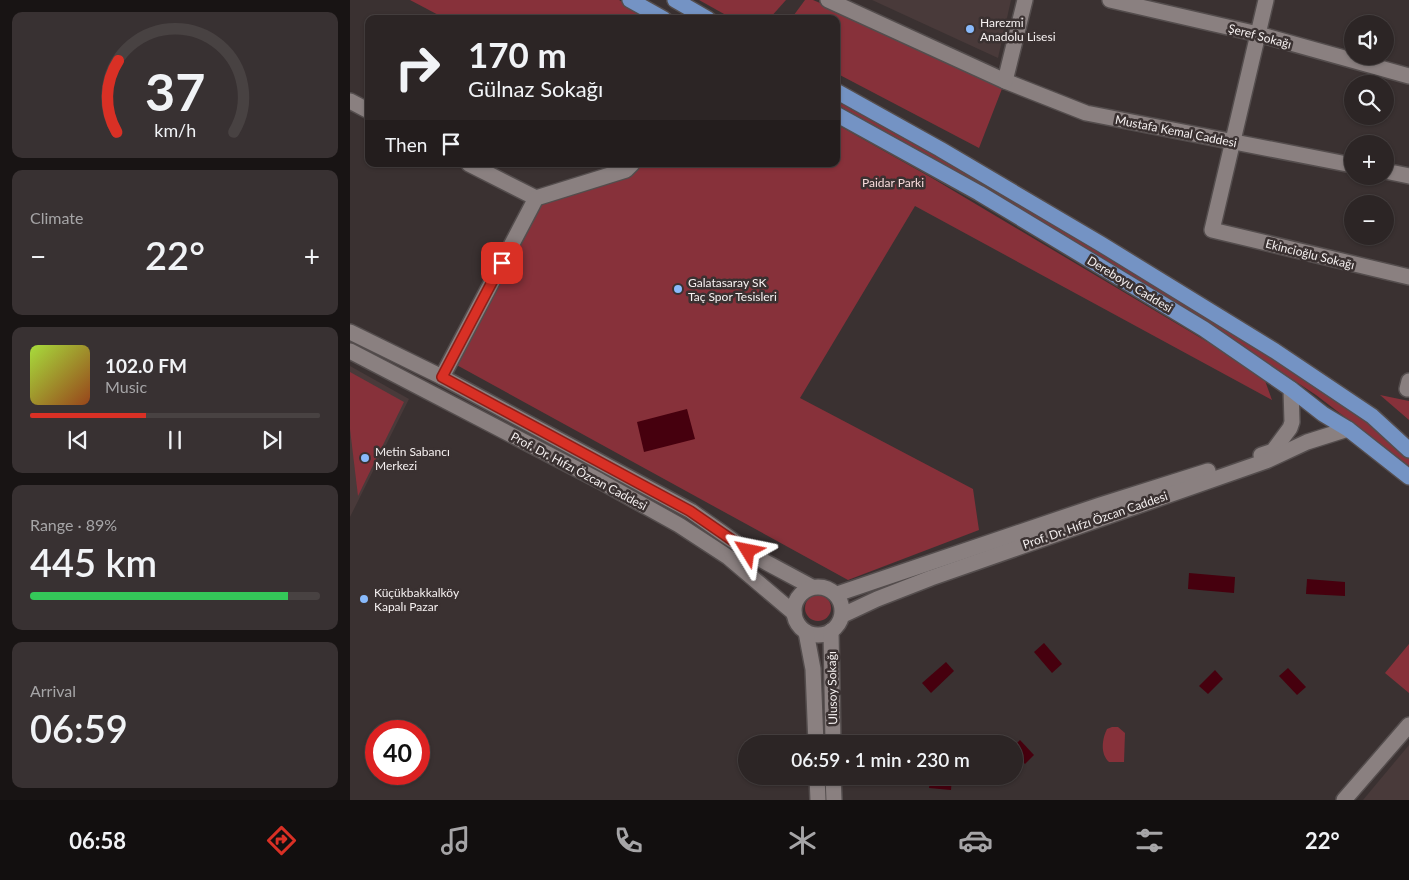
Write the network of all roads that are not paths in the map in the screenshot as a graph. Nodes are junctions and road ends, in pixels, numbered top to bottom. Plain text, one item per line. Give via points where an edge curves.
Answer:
1 (630, 0) edge
2 (675, 0) edge
3 (828, 0) edge
4 (1025, 0) edge
5 (1110, 0) edge
6 (1266, 0) edge
7 (657, 15) edge
8 (701, 15) edge
9 (1258, 34) junction
10 (1409, 76) edge
11 (1005, 81) junction
12 (840, 93) edge
13 (350, 101) edge
14 (365, 109) edge
15 (840, 116) edge
16 (1233, 142) junction
17 (1344, 163) edge
18 (476, 167) edge
19 (629, 167) edge
20 (1394, 173) edge
21 (1409, 176) edge
22 (536, 198) junction
23 (1409, 277) edge
24 (350, 332) edge
25 (350, 351) edge
26 (442, 377) junction
27 (1409, 381) edge
28 (1291, 389) junction
29 (1409, 390) edge
30 (432, 393) junction
31 (1348, 429) junction
32 (1409, 450) edge
33 (1409, 477) edge
34 (812, 587) junction
35 (837, 594) junction
36 (794, 613) junction
37 (843, 615) junction
38 (831, 631) junction
39 (806, 632) junction
40 (1409, 725) edge
41 (816, 735) edge
42 (833, 735) edge
43 (817, 785) edge
44 (833, 785) edge
45 (818, 800) edge
46 (834, 800) edge
47 (1344, 800) edge

1 - 7 main road
2 - 8 main road
3 - 11 street, Mustafa Kemal Caddesi
4 - 11 street
5 - 9 street, Şeref Sokağı
6 - 9 street
9 - 10 street, Şeref Sokağı
9 - 16 street
11 - 16 street, Mustafa Kemal Caddesi via 1086,113
12 - 32 main road, Dereboyu Caddesi via 1101,244 1275,351 1372,416
13 - 14 street
15 - 28 main road, Dereboyu Caddesi via 979,193 1204,328
16 - 17 street, Mustafa Kemal Caddesi
16 - 23 street, Ekincioğlu Sokağı via 1212,230
18 - 22 street
19 - 22 street
20 - 21 street
22 - 26 street
24 - 26 street, Prof. Dr. Hıfzı Özcan Caddesi
25 - 30 street, Prof. Dr. Hıfzı Özcan Caddesi
26 - 30 street
26 - 34 street, Prof. Dr. Hıfzı Özcan Caddesi via 690,511 758,558
27 - 29 street
28 - 31 main road, Dereboyu Caddesi
28 - 35 street, Prof. Dr. Hıfzı Özcan Caddesi via 1292,422 1272,451
30 - 36 street, Prof. Dr. Hıfzı Özcan Caddesi via 679,525 728,557
31 - 33 main road, Dereboyu Caddesi
31 - 37 street, Prof. Dr. Hıfzı Özcan Caddesi via 1307,442 1266,462 931,578
34 - 35 street, Prof. Dr. Hıfzı Özcan Caddesi via 824,587
34 - 36 street via 797,599
35 - 37 street
36 - 39 street, Prof. Dr. Hıfzı Özcan Caddesi via 798,626
37 - 38 street, Prof. Dr. Hıfzı Özcan Caddesi
38 - 39 street via 821,635
38 - 42 street, Ulusoy Sokağı
39 - 41 street, Ulusoy Sokağı via 813,669
40 - 47 street
43 - 45 street
44 - 46 street

